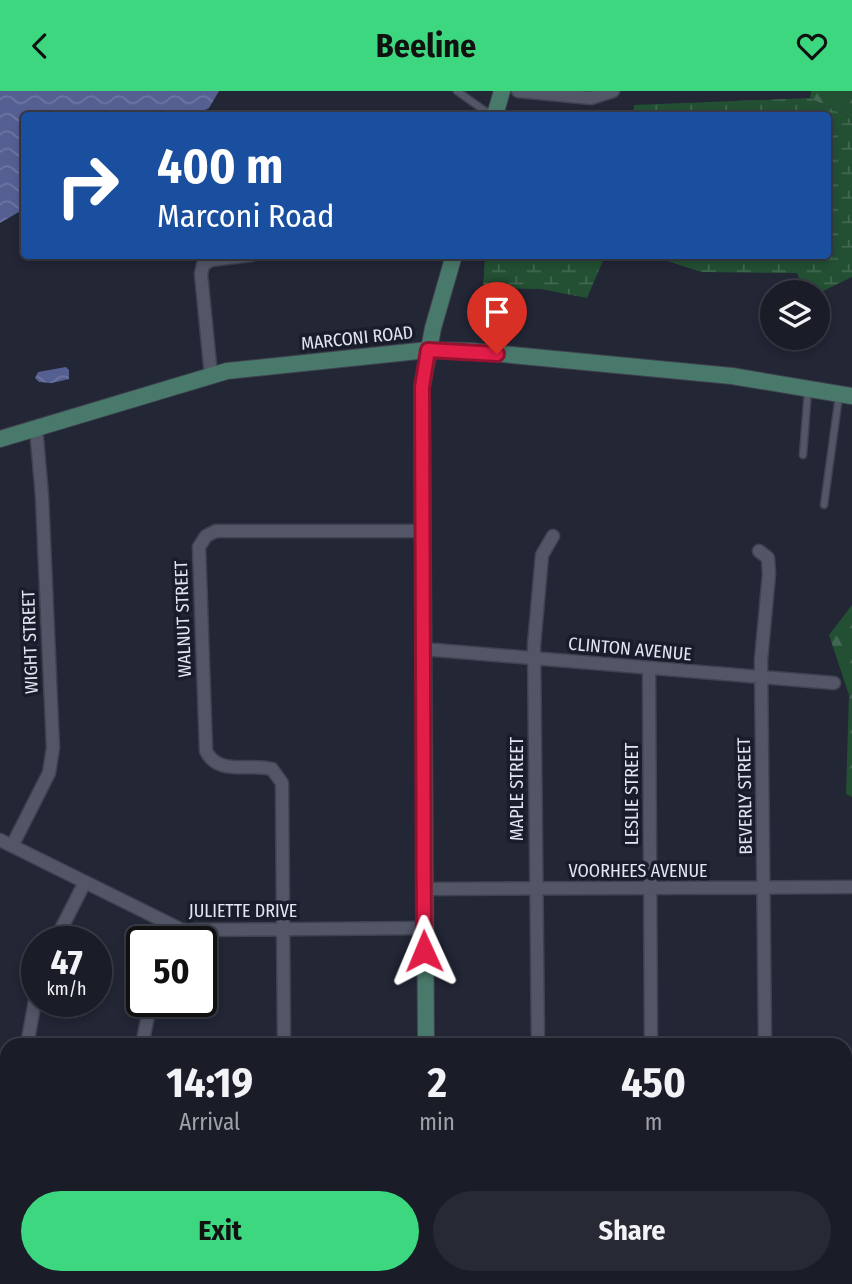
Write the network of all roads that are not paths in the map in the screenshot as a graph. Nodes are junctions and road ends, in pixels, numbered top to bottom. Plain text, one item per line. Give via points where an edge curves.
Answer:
1 (457, 91) edge
2 (502, 91) edge
3 (518, 91) edge
4 (613, 91) edge
5 (488, 112) edge
6 (496, 112) edge
7 (219, 259) edge
8 (453, 259) edge
9 (428, 350) junction
10 (211, 375) junction
11 (808, 388) junction
12 (846, 395) edge
13 (36, 428) junction
14 (0, 439) edge
15 (803, 455) dead end
16 (824, 505) dead end
17 (422, 531) junction
18 (553, 536) dead end
19 (759, 551) dead end
20 (423, 649) junction
21 (534, 658) junction
22 (649, 668) junction
23 (761, 677) junction
24 (834, 683) dead end
25 (6, 843) edge
26 (85, 882) junction
27 (764, 887) junction
28 (852, 887) edge
29 (536, 888) junction
30 (650, 888) junction
31 (423, 889) junction
32 (63, 926) edge
33 (162, 926) edge
34 (424, 928) junction
35 (283, 929) junction
36 (217, 933) edge
37 (32, 1017) edge
38 (148, 1017) edge
39 (28, 1038) edge
40 (143, 1038) edge
41 (284, 1038) edge
42 (426, 1038) edge
43 (538, 1038) edge
44 (651, 1038) edge
45 (765, 1038) edge

1 - 5 lane
2 - 6 street
3 - 4 street via 591,98
7 - 10 street via 203,265 201,274
8 - 9 street
9 - 10 street, MARCONI ROAD
9 - 11 street, MARCONI ROAD via 705,373
9 - 17 street via 422,387
10 - 13 street, MARCONI ROAD
11 - 12 street, MARCONI ROAD
11 - 15 lane
12 - 16 lane
13 - 14 street, MARCONI ROAD
13 - 25 street, WIGHT STREET via 52,761 44,785
17 - 20 street
17 - 35 street, WALNUT STREET via 216,531 202,541 198,554 206,751 223,767 267,768 280,778
18 - 21 street, MAPLE STREET via 542,555
19 - 23 street, BEVERLY STREET via 768,558 769,574
20 - 21 street, CLINTON AVENUE
20 - 31 street
21 - 22 street, CLINTON AVENUE
21 - 29 street, MAPLE STREET
22 - 23 street, CLINTON AVENUE
22 - 30 street, LESLIE STREET
23 - 24 street, CLINTON AVENUE
23 - 27 street, BEVERLY STREET
25 - 26 street, JULIETTE DRIVE
26 - 32 street
26 - 33 street, JULIETTE DRIVE
27 - 28 street, VOORHEES AVENUE
27 - 30 street, VOORHEES AVENUE
27 - 45 street, BEVERLY STREET
29 - 30 street, VOORHEES AVENUE
29 - 31 street, VOORHEES AVENUE
29 - 43 street, MAPLE STREET
30 - 44 street, LESLIE STREET
31 - 34 street
34 - 35 street, JULIETTE DRIVE
34 - 42 street
35 - 36 street, JULIETTE DRIVE
35 - 41 street
37 - 39 street
38 - 40 street

